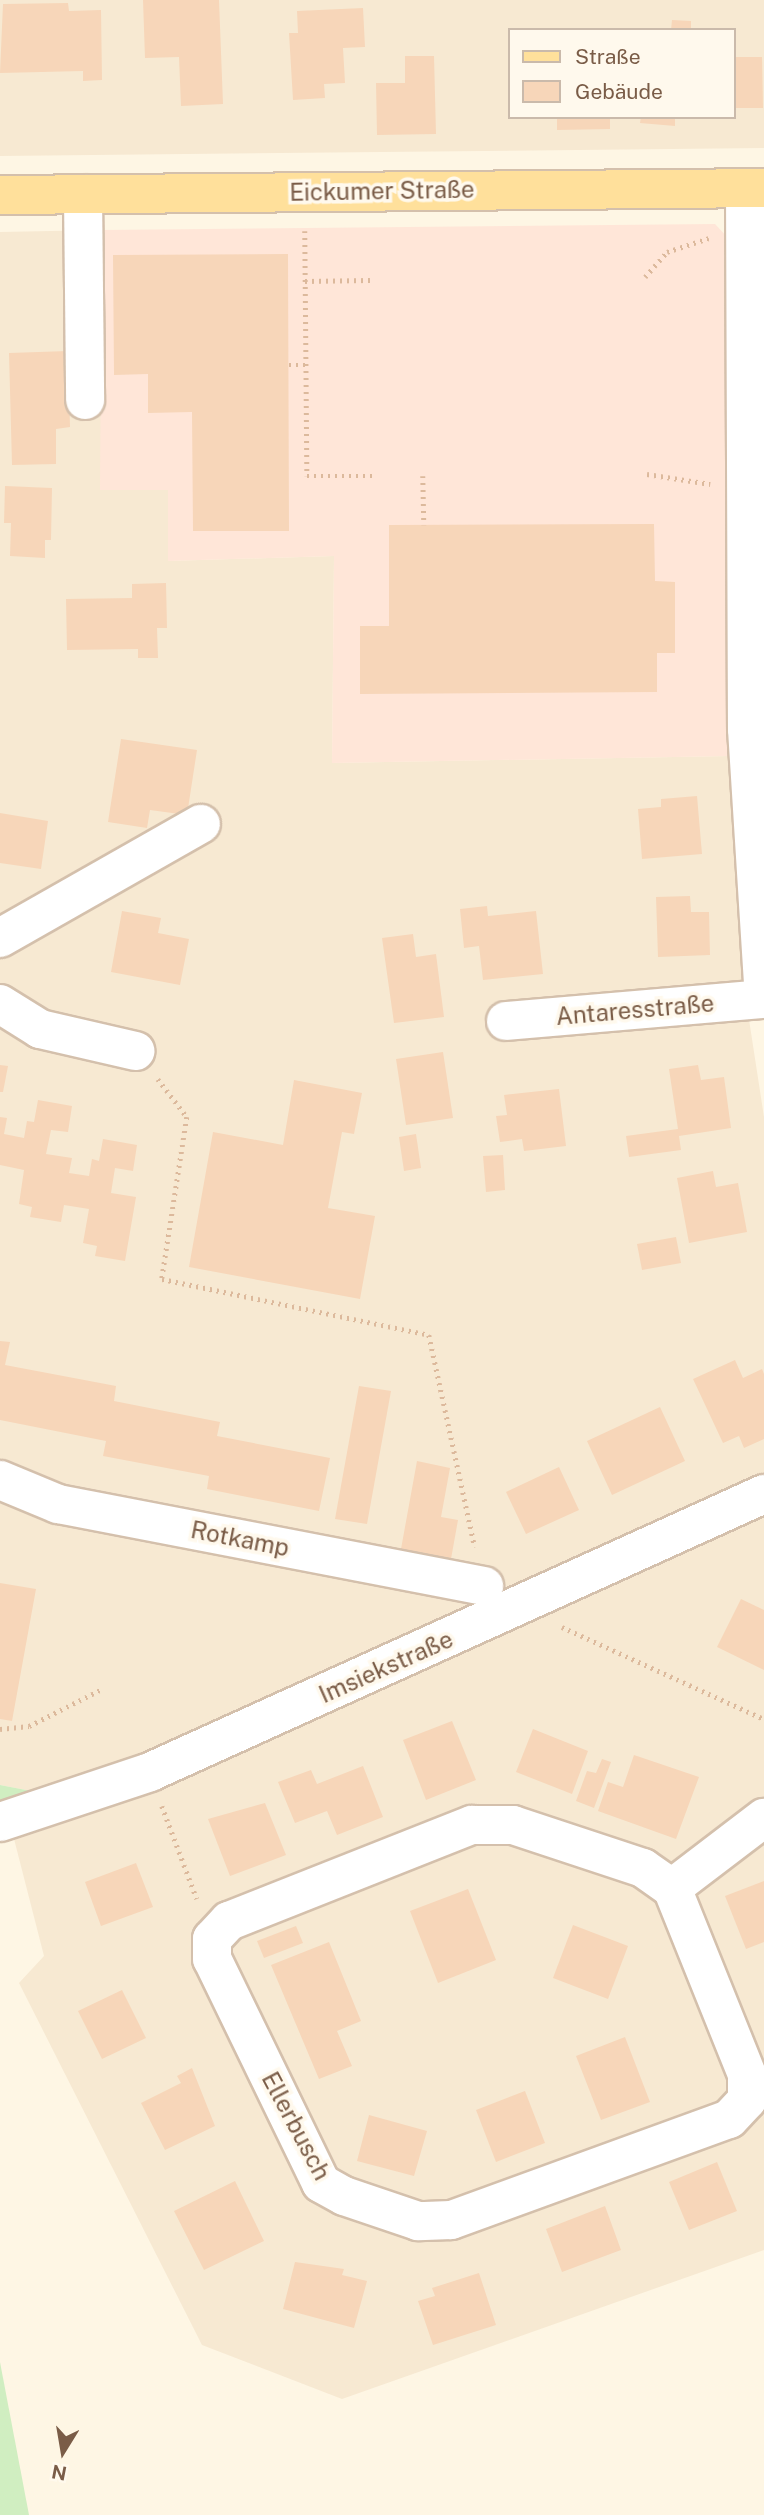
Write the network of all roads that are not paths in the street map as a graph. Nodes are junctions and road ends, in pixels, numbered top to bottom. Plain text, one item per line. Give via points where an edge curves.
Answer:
1 (83, 194) junction
2 (0, 195) edge
3 (751, 197) edge
4 (85, 400) dead end
5 (201, 824) dead end
6 (0, 938) edge
7 (764, 998) edge
8 (0, 1004) edge
9 (506, 1021) dead end
10 (135, 1051) road end
11 (0, 1480) edge
12 (764, 1494) edge
13 (484, 1586) road end
14 (764, 1818) edge
15 (0, 1822) edge
16 (672, 1888) junction

1 - 2 main road, Eickumer Straße
1 - 3 main road, Eickumer Straße
1 - 4 street
3 - 7 street, Antaresstraße via 745,491 749,782
5 - 6 street
7 - 9 street, Antaresstraße
8 - 10 street via 40,1029
11 - 13 street, Rotkamp via 58,1504
12 - 15 street, Imsiekstraße via 150,1772
14 - 16 street
16 - 16 street, Ellerbusch via 747,2075 747,2100 729,2119 451,2220 418,2221 344,2196 321,2183 212,1959 212,1939 229,1921 472,1825 513,1825 643,1868

